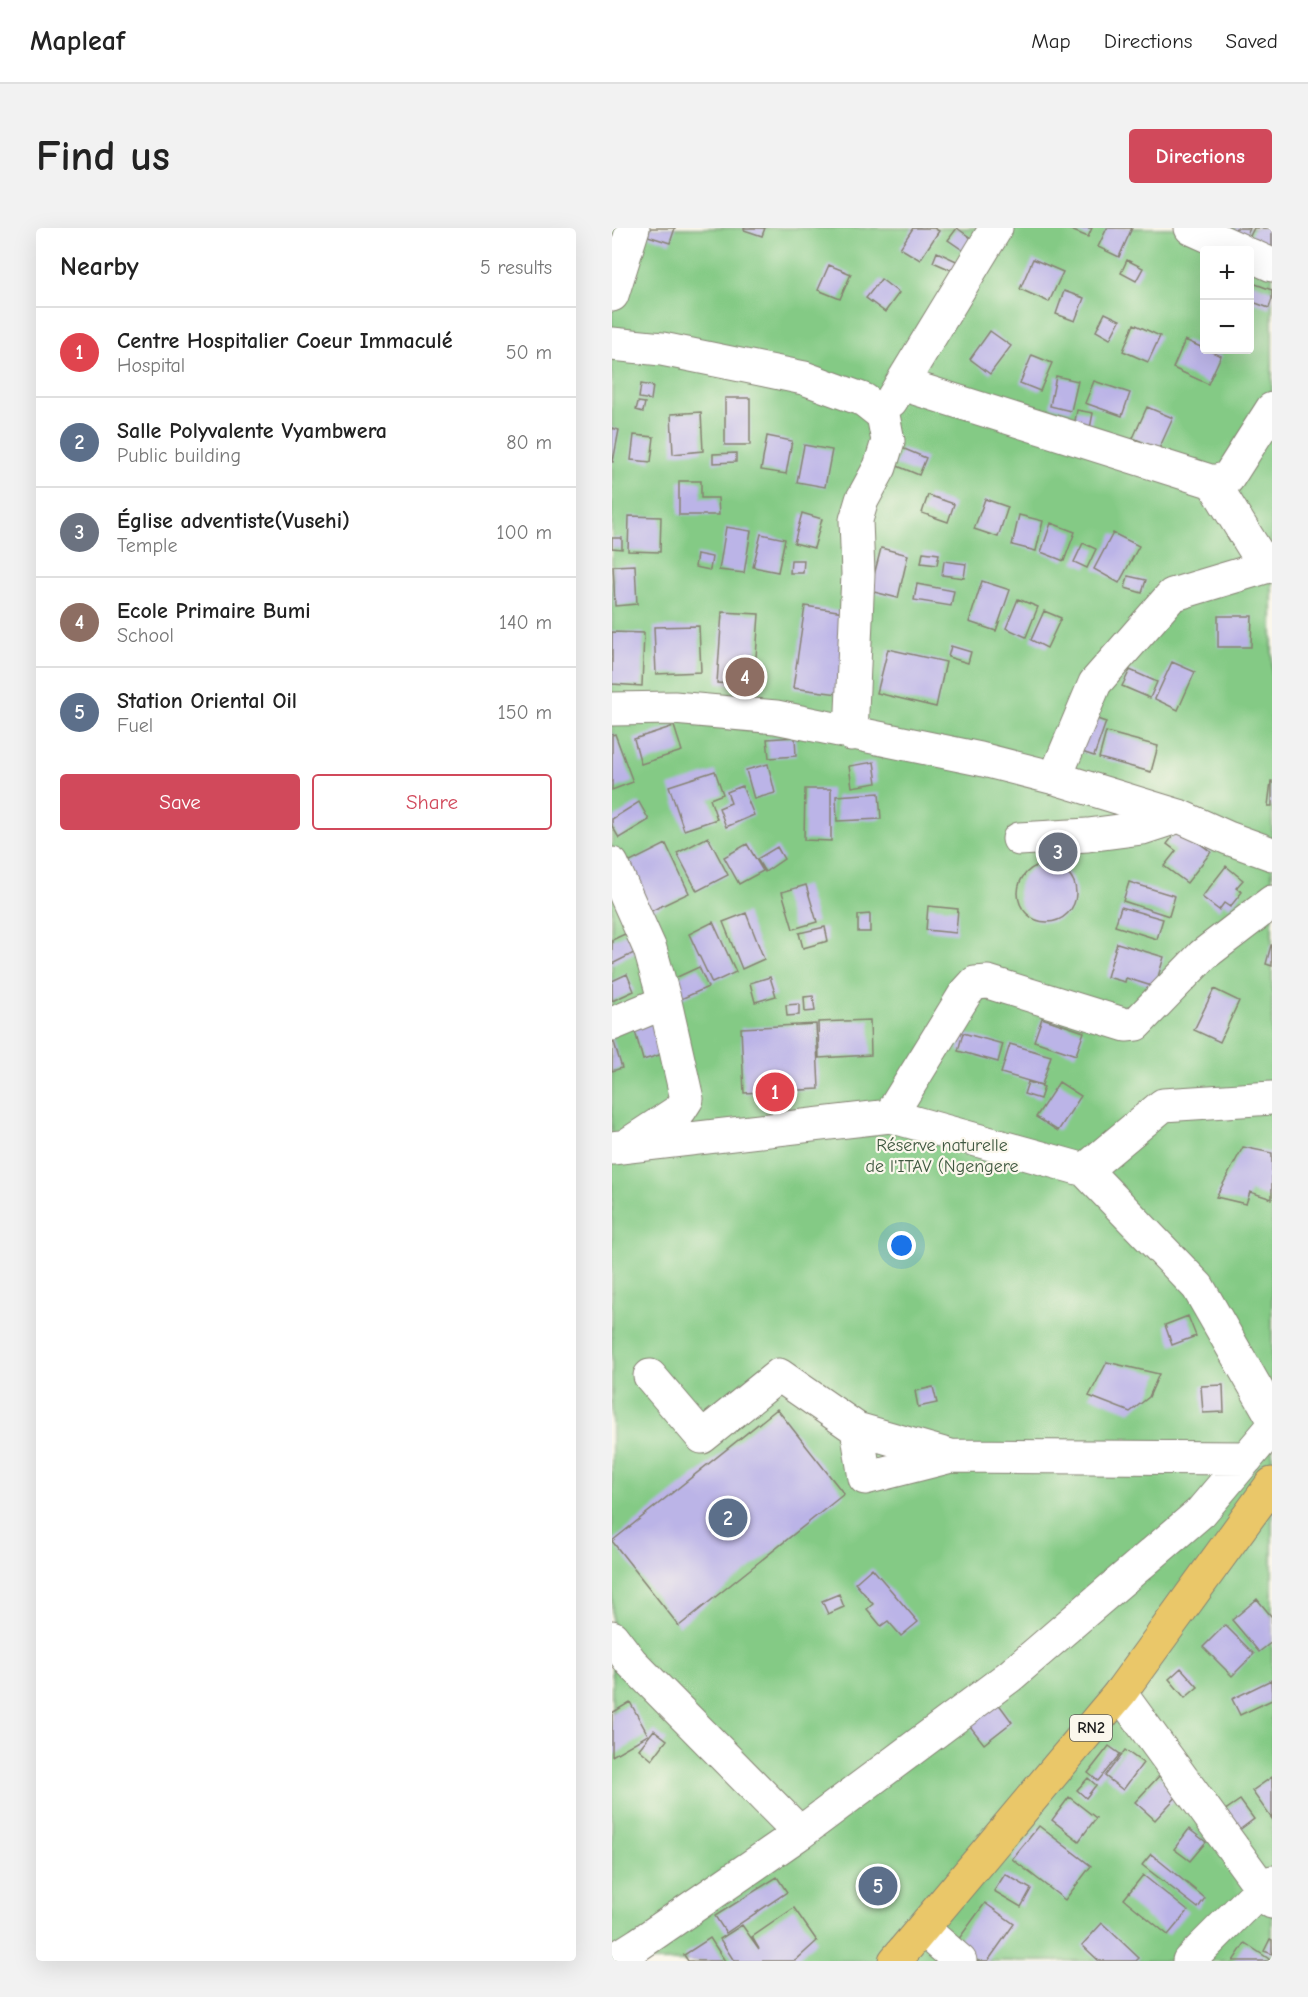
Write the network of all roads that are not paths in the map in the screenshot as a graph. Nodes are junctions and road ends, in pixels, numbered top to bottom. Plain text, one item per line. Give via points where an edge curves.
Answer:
1 (633, 228) edge
2 (996, 228) edge
3 (1191, 228) edge
4 (1231, 246) edge
5 (1254, 257) edge
6 (1272, 265) edge
7 (612, 295) edge
8 (612, 344) edge
9 (902, 384) junction
10 (1272, 409) edge
11 (883, 415) junction
12 (1213, 482) junction
13 (1270, 565) edge
14 (612, 709) edge
15 (851, 734) junction
16 (1055, 778) junction
17 (1179, 816) junction
18 (1019, 839) dead end
19 (1272, 854) edge
20 (612, 864) edge
21 (1272, 902) edge
22 (664, 1002) junction
23 (612, 1024) edge
24 (1272, 1098) edge
25 (890, 1116) junction
26 (617, 1148) edge
27 (1085, 1170) junction
28 (650, 1376) dead end
29 (1272, 1416) edge
30 (1272, 1428) edge
31 (857, 1429) junction
32 (951, 1456) junction
33 (1247, 1458) junction
34 (1272, 1484) edge
35 (612, 1637) edge
36 (1120, 1693) junction
37 (800, 1833) junction
38 (1269, 1891) edge
39 (923, 1929) junction
40 (612, 1961) edge
41 (895, 1961) edge
42 (960, 1961) edge
43 (1189, 1961) edge

1 - 7 street
2 - 9 street
3 - 4 street
5 - 6 street
8 - 11 street via 662,349 804,378 864,400
9 - 11 street
9 - 12 street
10 - 12 street via 1228,478
11 - 15 street via 888,441 856,520 858,574
12 - 13 street via 1257,553
13 - 16 street via 1172,595 1095,683
14 - 15 street via 674,708 776,717
15 - 16 street
16 - 17 street
17 - 18 street via 1142,828
17 - 19 street
20 - 22 street via 650,949
21 - 25 street via 1203,955 1136,1024 1126,1025 988,982 975,983
22 - 23 street
22 - 26 street via 687,1099 680,1110
24 - 27 street via 1163,1105
25 - 26 street
25 - 27 street
27 - 29 street via 1198,1287
28 - 31 street via 702,1437 779,1376
30 - 33 street
31 - 32 street
31 - 32 street via 865,1478
32 - 33 street
33 - 37 street via 1201,1512 1010,1676
34 - 36 highway, RN2
35 - 37 street via 631,1662
36 - 38 street
36 - 39 highway, RN2
37 - 40 street
38 - 43 street
39 - 41 highway, RN2
39 - 42 street

